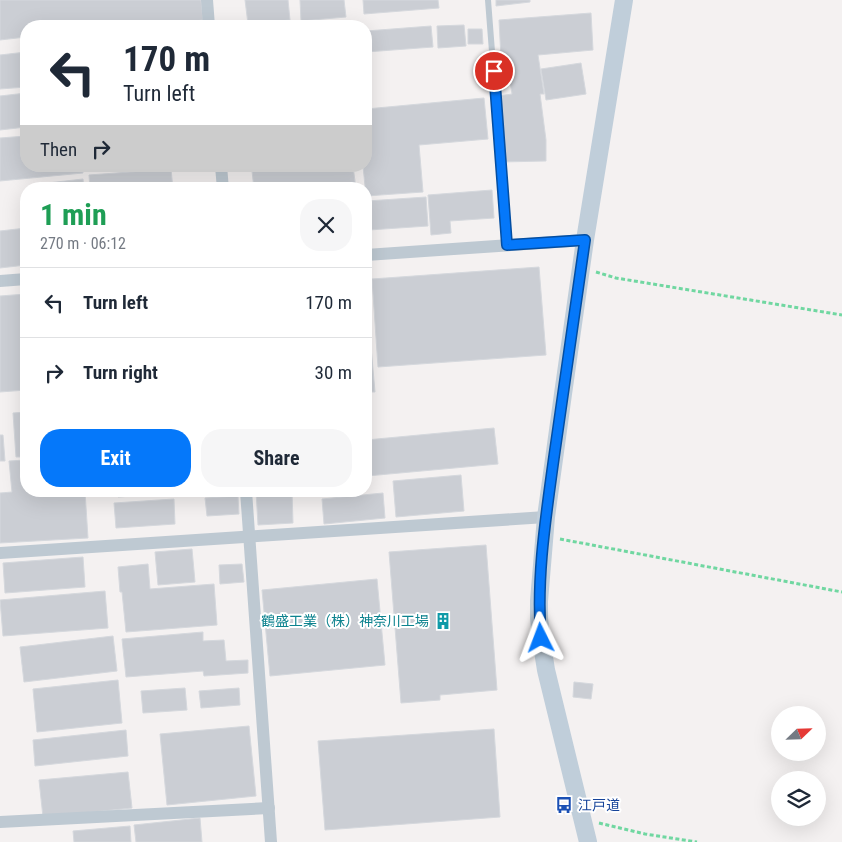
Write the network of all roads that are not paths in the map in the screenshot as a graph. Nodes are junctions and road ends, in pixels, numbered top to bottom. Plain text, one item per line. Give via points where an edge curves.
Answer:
1 (207, 0) edge
2 (488, 0) edge
3 (624, 0) edge
4 (209, 20) edge
5 (585, 240) junction
6 (507, 245) junction
7 (372, 255) edge
8 (20, 279) edge
9 (0, 281) edge
10 (246, 497) edge
11 (546, 517) junction
12 (249, 537) junction
13 (0, 553) edge
14 (269, 808) junction
15 (0, 822) edge
16 (586, 834) edge
17 (271, 842) edge

1 - 4 street
2 - 6 lane
3 - 5 street
5 - 6 street
5 - 11 street
6 - 7 street
8 - 9 street
10 - 12 street
11 - 12 street
11 - 16 street via 539,618 541,638
12 - 13 street
12 - 14 street
14 - 15 street
14 - 17 street

